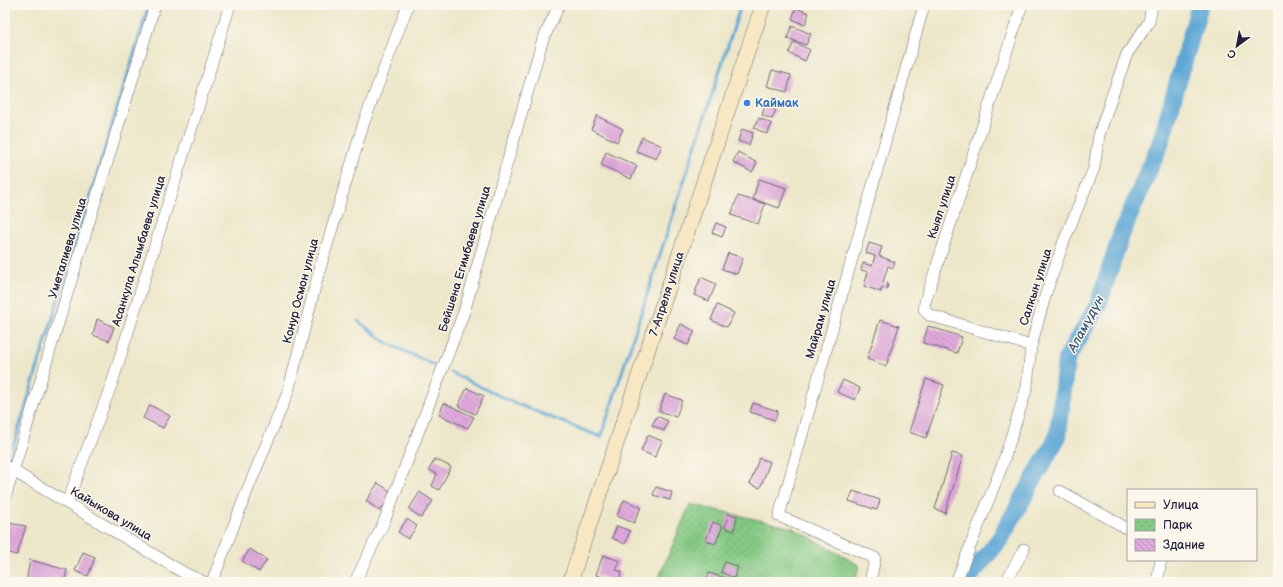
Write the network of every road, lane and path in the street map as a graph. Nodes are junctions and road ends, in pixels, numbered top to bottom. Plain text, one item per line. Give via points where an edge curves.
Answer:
1 (154, 5) edge
2 (230, 5) edge
3 (408, 5) edge
4 (559, 5) edge
5 (763, 5) edge
6 (924, 5) edge
7 (1022, 5) edge
8 (1152, 5) edge
9 (1031, 346) junction
10 (9, 469) edge
11 (1060, 491) dead end
12 (5, 498) edge
13 (66, 503) junction
14 (1127, 528) edge
15 (1024, 549) dead end
16 (1161, 561) edge
17 (200, 581) edge
18 (212, 582) edge
19 (355, 582) edge
20 (570, 582) edge
21 (870, 582) edge
22 (956, 582) edge
23 (1006, 582) edge
24 (1157, 582) edge

1 - 10 street, Уметалиева улица
2 - 13 street, Асанкула Алымбаева улица via 112,383
3 - 18 street, Конур Осмон улица via 364,122 318,275 288,392
4 - 19 street, Бейшена Егимбаева улица via 542,42 464,312 384,522
5 - 20 main road, 7-Апреля улица
6 - 21 street, Майрам улица via 779,516 875,558
7 - 9 street, Кыял улица via 924,302 924,309 929,315
8 - 9 street, Салкын улица via 1149,22 1123,63 1100,135 1094,168 1054,269
9 - 22 street, Салкын улица via 1027,387 1007,453
10 - 12 street, Уметалиева улица
10 - 13 street, Кайыкова улица
11 - 14 street
13 - 17 street, Кайыкова улица
15 - 23 street
16 - 24 street

